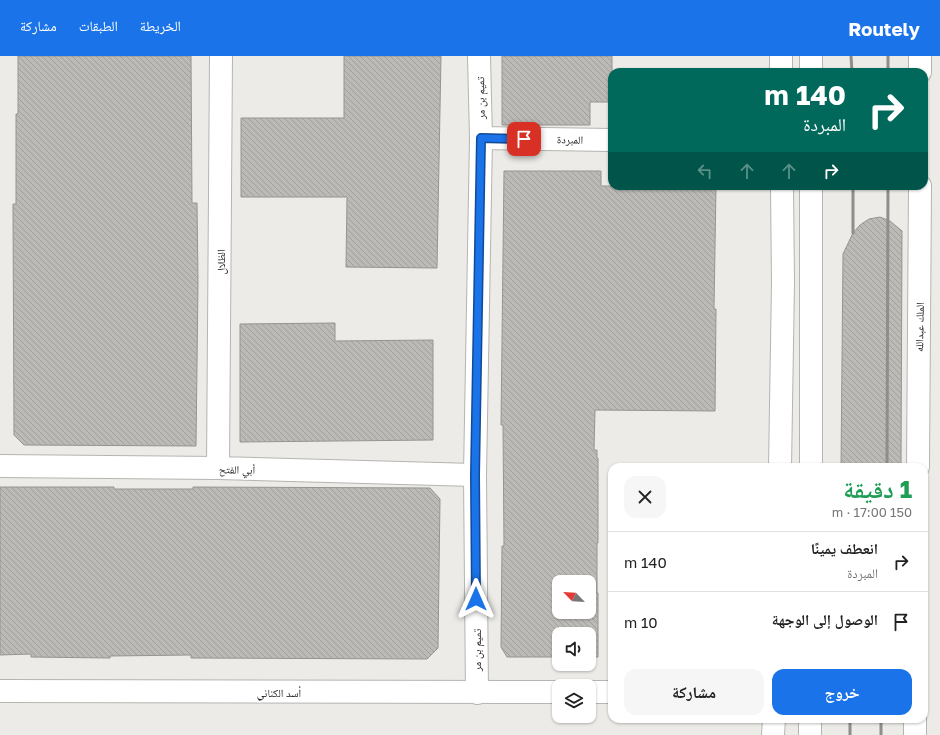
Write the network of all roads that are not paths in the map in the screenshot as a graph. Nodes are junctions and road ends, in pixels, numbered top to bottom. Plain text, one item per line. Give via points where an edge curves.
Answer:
1 (221, 56) edge
2 (479, 56) edge
3 (781, 56) edge
4 (811, 56) edge
5 (920, 56) edge
6 (781, 68) edge
7 (811, 68) edge
8 (920, 68) edge
9 (481, 138) junction
10 (608, 140) edge
11 (782, 190) edge
12 (811, 190) edge
13 (920, 190) edge
14 (783, 283) junction
15 (780, 463) edge
16 (792, 463) edge
17 (811, 463) edge
18 (918, 463) edge
19 (0, 466) edge
20 (218, 468) junction
21 (475, 475) junction
22 (0, 691) edge
23 (477, 692) junction
24 (552, 692) edge
25 (596, 692) edge
26 (608, 692) edge
27 (774, 723) edge
28 (805, 723) edge
29 (810, 723) edge
30 (915, 723) edge
31 (773, 735) edge
32 (805, 735) edge
33 (810, 735) edge
34 (915, 735) edge

1 - 20 main road, الظلال
2 - 9 main road, تميم بن مر
3 - 6 main road
4 - 7 main road
5 - 8 main road
9 - 10 main road, المبردة
9 - 21 main road, تميم بن مر
11 - 14 main road
12 - 17 main road
13 - 18 main road, الملك عبدالله
14 - 15 main road
14 - 16 main road
19 - 20 main road, أبي الفتح
20 - 21 main road, أبي الفتح
21 - 23 main road, تميم بن مر
22 - 23 main road, أسد الكناني
23 - 24 main road, أسد الكناني
25 - 26 main road
27 - 31 main road
28 - 32 main road
29 - 33 main road
30 - 34 main road

